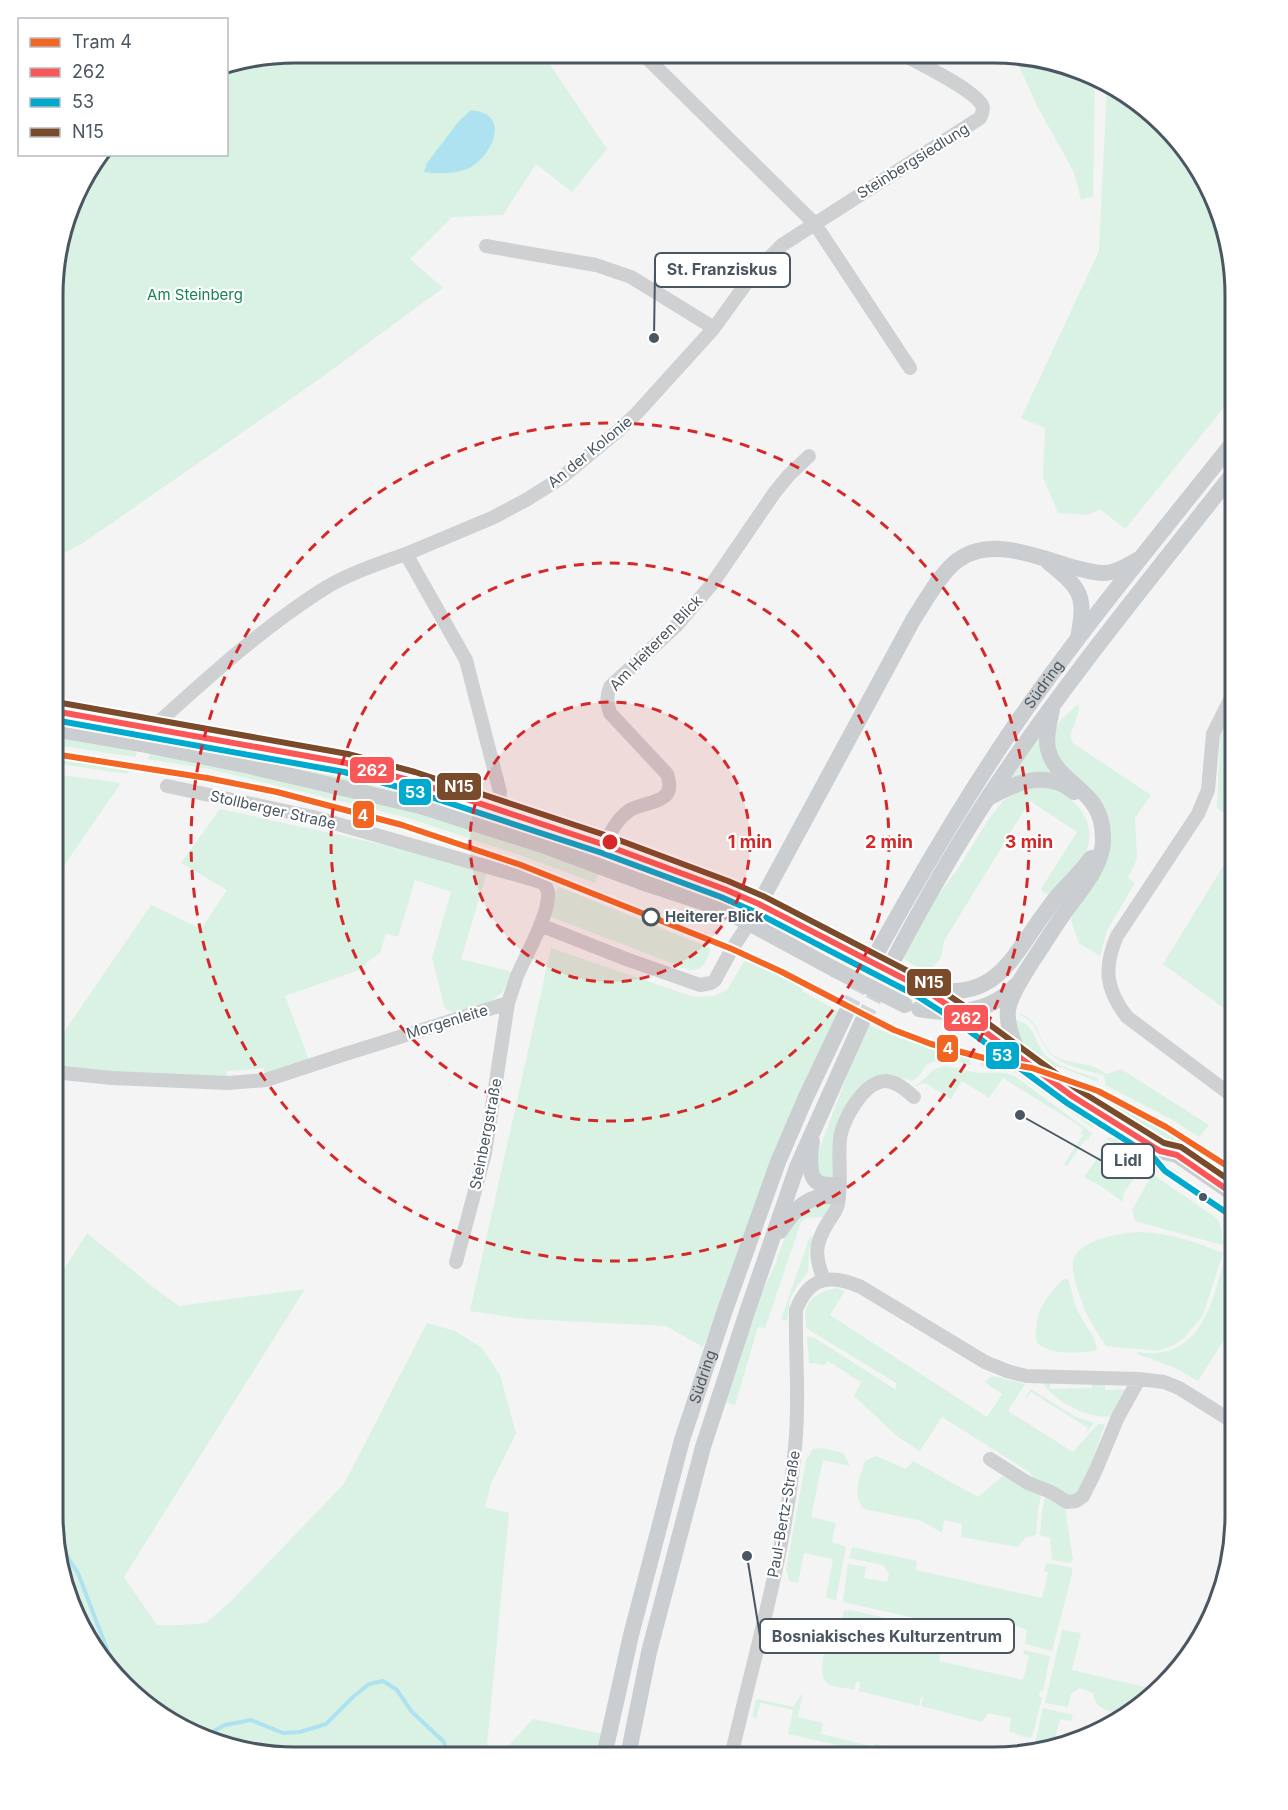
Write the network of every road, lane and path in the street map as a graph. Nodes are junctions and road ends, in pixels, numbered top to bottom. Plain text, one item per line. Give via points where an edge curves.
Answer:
1 (652, 63) edge
2 (919, 63) edge
3 (814, 224) junction
4 (486, 246) dead end
5 (714, 328) junction
6 (910, 368) dead end
7 (1225, 453) edge
8 (809, 456) dead end
9 (1225, 484) edge
10 (406, 554) junction
11 (1035, 556) junction
12 (1143, 556) junction
13 (1078, 640) junction
14 (1053, 705) junction
15 (1225, 710) edge
16 (63, 713) edge
17 (156, 729) junction
18 (63, 731) edge
19 (167, 786) dead end
20 (988, 798) junction
21 (497, 810) junction
22 (489, 828) junction
23 (605, 845) junction
24 (759, 904) junction
25 (749, 922) junction
26 (540, 925) junction
27 (879, 949) tunnel mouth
28 (895, 957) tunnel mouth
29 (1022, 978) junction
30 (918, 987) junction
31 (978, 987) junction
32 (508, 1003) junction
33 (846, 1013) tunnel mouth
34 (960, 1018) junction
35 (862, 1022) tunnel mouth
36 (1020, 1059) junction
37 (63, 1073) edge
38 (1225, 1090) edge
39 (914, 1097) dead end
40 (816, 1124) junction
41 (1160, 1151) junction
42 (1225, 1188) edge
43 (839, 1191) junction
44 (1225, 1201) edge
45 (768, 1249) junction
46 (456, 1262) dead end
47 (824, 1280) junction
48 (1139, 1378) junction
49 (1225, 1417) edge
50 (990, 1460) dead end
51 (606, 1747) edge
52 (630, 1747) edge
53 (733, 1747) edge

1 - 3 street
2 - 3 street, Steinbergsiedlung via 982,105 980,118
3 - 5 street, Steinbergsiedlung via 782,245 753,274
3 - 6 street
4 - 5 street via 596,265 632,277
5 - 10 street, An der Kolonie via 637,413 561,478 492,518
7 - 12 main road, Südring
8 - 23 street, Am Heiteren Blick via 775,492 691,609 610,687 610,713 670,781 665,797 627,812
9 - 14 main road, Südring
10 - 17 street, An der Kolonie via 323,589 240,650 161,720
10 - 21 street via 466,660 500,792
11 - 12 main road via 1104,573 1114,572
11 - 13 main road via 1070,580 1080,596
11 - 24 main road via 1013,550 975,550 954,564 937,583 912,620
12 - 13 main road, Südring
13 - 27 main road, Südring via 961,806
14 - 20 main road, Südring
14 - 29 main road via 1048,735 1050,755 1060,773 1086,793 1094,805 1101,819 1103,847 1087,882
15 - 38 street via 1213,734 1208,790 1198,814 1117,936 1108,978 1127,1017
16 - 17 main road
17 - 21 main road via 346,763
18 - 22 main road via 249,766 420,806
19 - 26 street, Stollberger Straße via 313,817 541,882 547,886 548,901
20 - 28 main road, Südring
20 - 31 main road via 1029,780 1057,783 1082,799 1089,810 1094,821 1095,846 1083,869 1051,904 1008,966
21 - 22 street
21 - 23 main road
22 - 25 main road
23 - 24 main road
24 - 25 main road
24 - 30 main road, bridge
25 - 26 street via 715,980 700,985
25 - 34 main road, bridge via 912,1007
26 - 32 street, Morgenleite
29 - 34 main road via 1001,998
29 - 36 main road via 1008,1011
30 - 31 main road via 952,993
30 - 34 main road
31 - 34 main road via 964,998
32 - 37 street, Morgenleite via 266,1080 228,1083
32 - 46 street, Steinbergstraße via 485,1153
33 - 51 main road, Südring via 778,1162 686,1429 630,1635
34 - 36 main road
35 - 40 main road, Südring
36 - 41 main road
39 - 43 street via 886,1082 876,1083 859,1099 840,1138
40 - 43 main road via 810,1155 814,1178
40 - 45 main road, Südring
41 - 42 main road via 1177,1155
41 - 44 main road via 1171,1164
43 - 45 main road via 806,1202 788,1219
43 - 47 street via 834,1214 819,1240 818,1265
45 - 52 main road, Südring via 703,1447
47 - 48 street via 849,1281 985,1362 1007,1371 1026,1376
47 - 53 street, Paul-Bertz-Straße via 811,1286 796,1310 797,1426 789,1502
48 - 49 street via 1179,1388
48 - 50 street via 1083,1496 1076,1501 1067,1502

